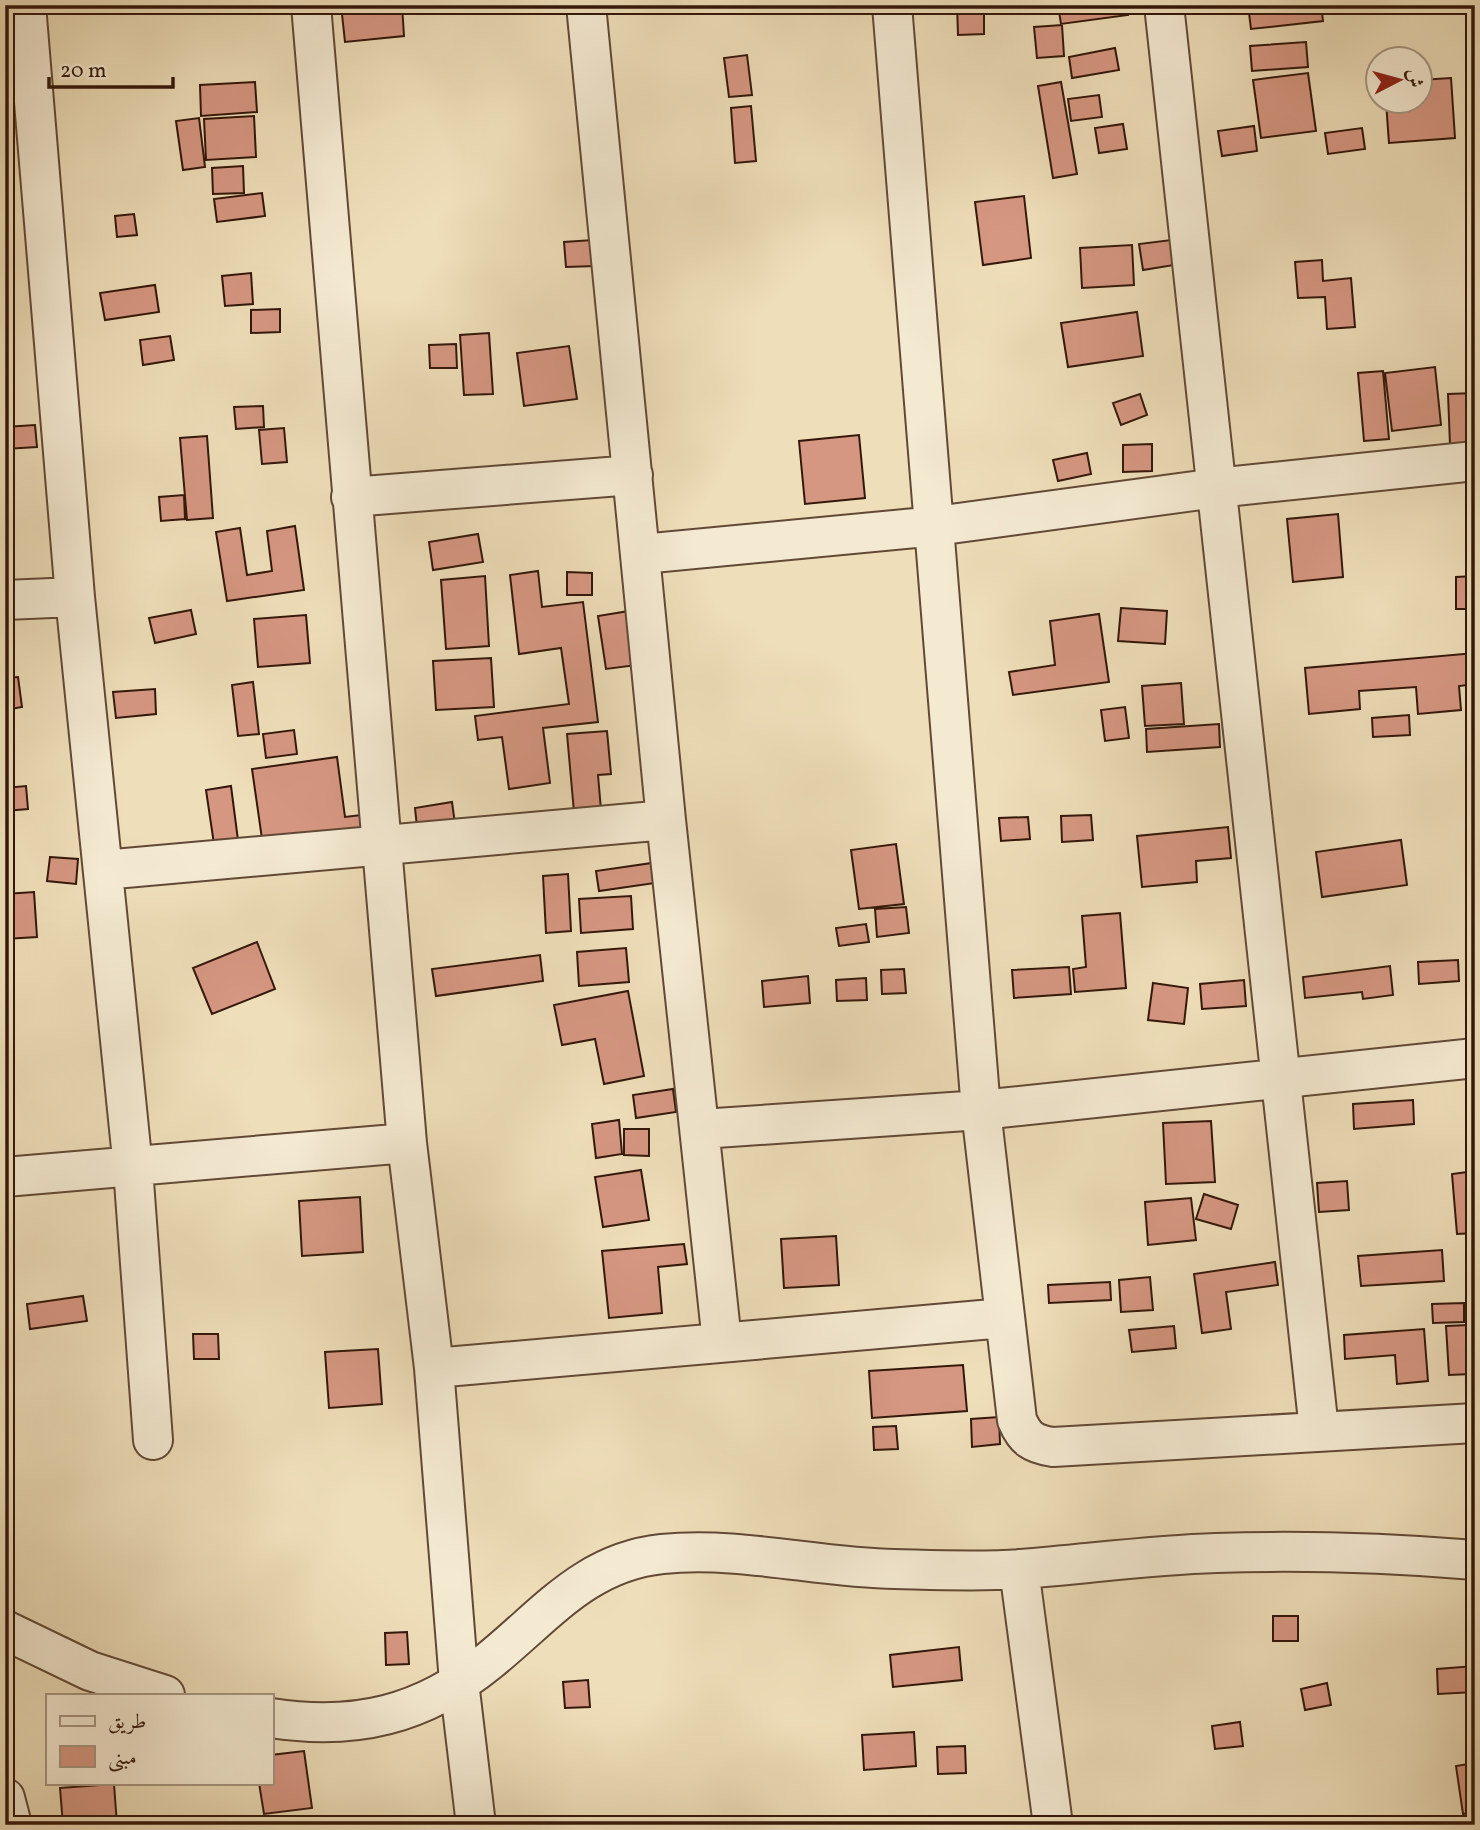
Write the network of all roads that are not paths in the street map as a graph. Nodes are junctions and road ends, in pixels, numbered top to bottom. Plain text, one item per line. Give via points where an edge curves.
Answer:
1 (26, 5) edge
2 (311, 5) edge
3 (586, 5) edge
4 (892, 5) edge
5 (1164, 5) edge
6 (1475, 461) edge
7 (634, 475) junction
8 (1216, 488) junction
9 (351, 497) junction
10 (936, 526) junction
11 (642, 554) junction
12 (75, 597) junction
13 (5, 600) edge
14 (666, 820) junction
15 (381, 847) junction
16 (103, 870) junction
17 (1475, 1058) edge
18 (1279, 1077) junction
19 (981, 1110) junction
20 (701, 1129) junction
21 (407, 1143) junction
22 (133, 1168) junction
23 (5, 1177) edge
24 (1004, 1318) junction
25 (723, 1342) junction
26 (434, 1368) junction
27 (1475, 1423) edge
28 (1319, 1430) junction
29 (153, 1440) dead end
30 (1475, 1560) edge
31 (1019, 1569) junction
32 (5, 1630) edge
33 (459, 1682) junction
34 (162, 1694) edge
35 (273, 1718) edge
36 (5, 1798) edge
37 (12, 1825) edge
38 (476, 1825) edge
39 (1053, 1825) edge

1 - 12 street
2 - 9 street
3 - 7 street
4 - 10 street
5 - 8 street
6 - 8 street
7 - 9 street
7 - 11 street
8 - 10 street
8 - 18 street
9 - 15 street
10 - 11 street
10 - 19 street
11 - 14 street
12 - 13 street
12 - 16 street
14 - 15 street
14 - 20 street
15 - 16 street
15 - 21 street
16 - 22 street
17 - 18 street
18 - 19 street
18 - 28 street
19 - 20 street
19 - 24 street
20 - 25 street
21 - 22 street
21 - 26 street
22 - 23 street
22 - 29 street
24 - 25 street
24 - 28 street via 1017,1420 1023,1434 1035,1444 1053,1447
25 - 26 street
26 - 33 street
27 - 28 street
30 - 31 street via 1217,1553
31 - 33 street via 892,1569 747,1554 661,1554 600,1570
31 - 39 street
32 - 34 street via 89,1671
33 - 35 street via 398,1714 329,1724
33 - 38 street
36 - 37 street

